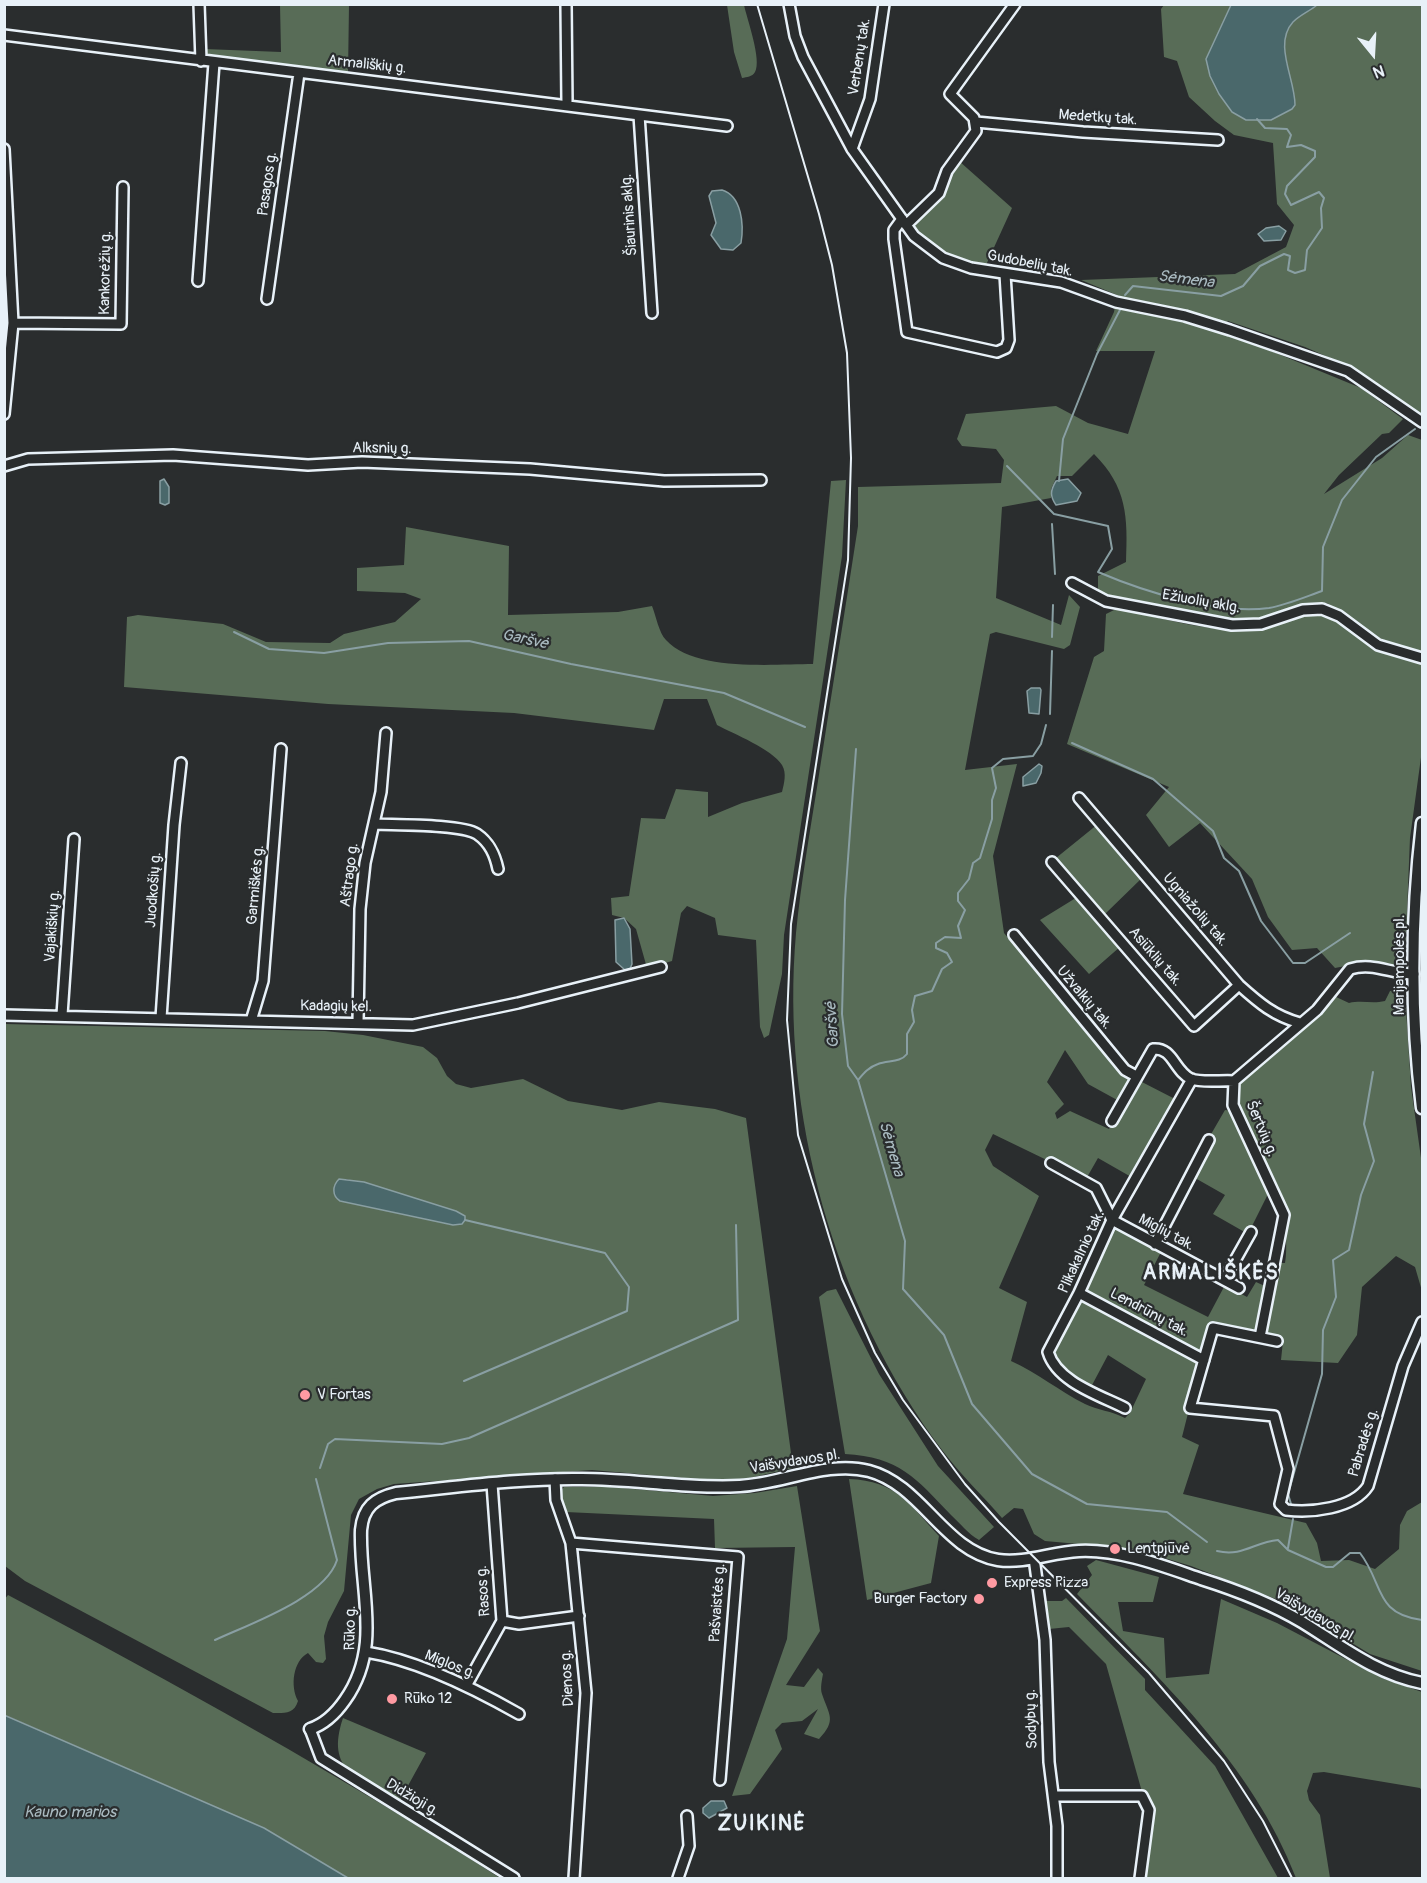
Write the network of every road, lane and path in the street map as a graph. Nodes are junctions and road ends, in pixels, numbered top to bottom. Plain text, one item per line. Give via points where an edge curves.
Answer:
1 (199, 4) edge
2 (566, 4) edge
3 (789, 4) edge
4 (884, 4) edge
5 (1015, 4) edge
6 (4, 35) edge
7 (201, 61) junction
8 (214, 63) junction
9 (299, 73) junction
10 (567, 104) junction
11 (639, 115) junction
12 (976, 122) junction
13 (727, 126) dead end
14 (1218, 140) dead end
15 (4, 149) edge
16 (852, 149) junction
17 (123, 187) dead end
18 (904, 222) junction
19 (1005, 274) junction
20 (198, 281) dead end
21 (267, 299) dead end
22 (652, 313) dead end
23 (12, 323) junction
24 (4, 414) edge
25 (1422, 422) edge
26 (4, 466) edge
27 (761, 480) dead end
28 (1072, 583) dead end
29 (1422, 658) edge
30 (386, 734) dead end
31 (282, 749) dead end
32 (181, 763) dead end
33 (1079, 798) dead end
34 (1422, 823) edge
35 (375, 824) junction
36 (74, 839) dead end
37 (1052, 862) dead end
38 (498, 869) dead end
39 (1014, 935) dead end
40 (661, 967) dead end
41 (1414, 974) junction
42 (1239, 985) junction
43 (1418, 988) edge
44 (4, 1015) edge
45 (62, 1015) junction
46 (161, 1018) junction
47 (252, 1021) junction
48 (358, 1022) junction
49 (1300, 1023) junction
50 (1136, 1076) junction
51 (1192, 1079) junction
52 (1234, 1081) junction
53 (1422, 1108) edge
54 (1112, 1121) dead end
55 (1209, 1140) dead end
56 (1051, 1163) dead end
57 (1112, 1220) junction
58 (1251, 1232) dead end
59 (1155, 1244) junction
60 (1224, 1280) junction
61 (1239, 1288) dead end
62 (1079, 1293) junction
63 (1422, 1322) edge
64 (1260, 1337) junction
65 (1277, 1341) dead end
66 (1204, 1360) junction
67 (1125, 1408) dead end
68 (555, 1479) junction
69 (492, 1484) junction
70 (368, 1506) joint
71 (571, 1543) junction
72 (1034, 1558) junction
73 (579, 1616) junction
74 (502, 1621) junction
75 (366, 1652) junction
76 (1422, 1683) edge
77 (466, 1686) junction
78 (519, 1714) dead end
79 (310, 1729) joint
80 (720, 1780) dead end
81 (1054, 1796) junction
82 (687, 1815) dead end
83 (514, 1878) edge
84 (574, 1878) edge
85 (678, 1878) edge
86 (1057, 1878) edge
87 (1140, 1878) edge

1 - 7 street
2 - 10 street
3 - 16 street, Gudobelių tak. via 803,57
4 - 16 street, Verbenų tak. via 870,99
5 - 12 street via 950,94
6 - 7 street, Armališkių g.
7 - 8 street, Armališkių g.
8 - 9 street, Armališkių g.
8 - 20 street
9 - 10 street, Armališkių g.
9 - 21 street, Pasagos g.
10 - 11 street, Armališkių g.
11 - 13 street, Armališkių g.
11 - 22 street, Šiaurinis aklg.
12 - 14 street, Medetkų tak.
12 - 18 street via 976,131 947,171 939,193
15 - 23 street
16 - 18 street, Gudobelių tak.
17 - 23 street, Kankorėžių g. via 120,324
18 - 19 street, Gudobelių tak. via 914,236 942,258
18 - 19 street via 894,230 894,239 907,332 997,352 1006,348 1009,340
19 - 25 street, Gudobelių tak. via 1061,282 1116,302 1185,316 1348,371
23 - 24 street
26 - 27 street, Alksnių g. via 28,459 174,455 308,465 362,462 530,469 664,481
28 - 29 street, Ežiuolių aklg. via 1106,601 1232,625 1261,624 1303,610 1322,609 1339,616 1378,645
30 - 35 street, Aštrago g.
31 - 47 street, Garmiškės g. via 263,981
32 - 46 street, Juodkošių g.
33 - 42 street, Ugniažolių tak.
34 - 41 main road, Marijampolės pl.
35 - 38 street via 475,833 494,853
35 - 48 street, Aštrago g. via 365,863 360,909
36 - 45 street, Vajakiškių g.
37 - 42 street, Asiūklių tak. via 1194,1026
39 - 50 street, Užvalkių tak. via 1125,1070
40 - 48 street, Kadagių kel. via 431,1022
41 - 43 main road, Marijampolės pl.
41 - 49 street via 1373,965 1350,969 1317,1010
42 - 49 street, Ugniažolių tak. via 1281,1018
43 - 53 main road, Marijampolės pl.
44 - 45 street, Kadagių kel.
45 - 46 street, Kadagių kel.
46 - 47 street, Kadagių kel.
47 - 48 street, Kadagių kel.
49 - 52 street
50 - 51 street via 1153,1049 1161,1048
50 - 54 street
51 - 52 street
51 - 57 street, Plikakalnio tak.
52 - 64 street, Šertvių g. via 1233,1105 1284,1215
55 - 59 street
56 - 57 street via 1096,1188
57 - 59 street, Miglių tak.
57 - 62 street, Plikakalnio tak.
58 - 60 street
59 - 60 street, Miglių tak.
60 - 61 street, Miglių tak.
62 - 66 street, Lendrūnų tak.
62 - 67 street, Plikakalnio tak. via 1048,1352 1051,1362 1066,1378
63 - 66 street, Pabradės g. via 1403,1366 1368,1486 1359,1497 1313,1510 1286,1510 1279,1501 1288,1469 1274,1416 1191,1408
64 - 65 street
64 - 66 street via 1213,1328
68 - 69 main road, Vaišvydavos pl.
68 - 71 street, Dienos g. via 556,1500
68 - 72 main road, Vaišvydavos pl. via 720,1486 768,1483 840,1469 867,1471 903,1487 958,1540 979,1554 1008,1561
69 - 70 main road, Vaišvydavos pl. via 396,1493
69 - 74 street, Rasos g.
70 - 75 main road, Rūko g. via 360,1541 368,1625
71 - 73 street, Dienos g.
71 - 80 street, Pašvaistės g. via 738,1557
72 - 76 main road, Vaišvydavos pl. via 1063,1552 1100,1552 1172,1569 1262,1601 1368,1664
72 - 81 street, Sodybų g. via 1045,1640 1049,1762
73 - 74 street via 519,1624
73 - 84 street, Dienos g. via 586,1693
74 - 77 street, Rasos g.
75 - 77 street, Miglos g. via 394,1658
75 - 79 main road, Rūko g. via 358,1679 342,1705 325,1722
77 - 78 street, Miglos g.
79 - 83 street, Didžioji g. via 321,1758
81 - 86 street, Sodybų g.
81 - 87 street via 1142,1796 1149,1810
82 - 85 street via 689,1846

